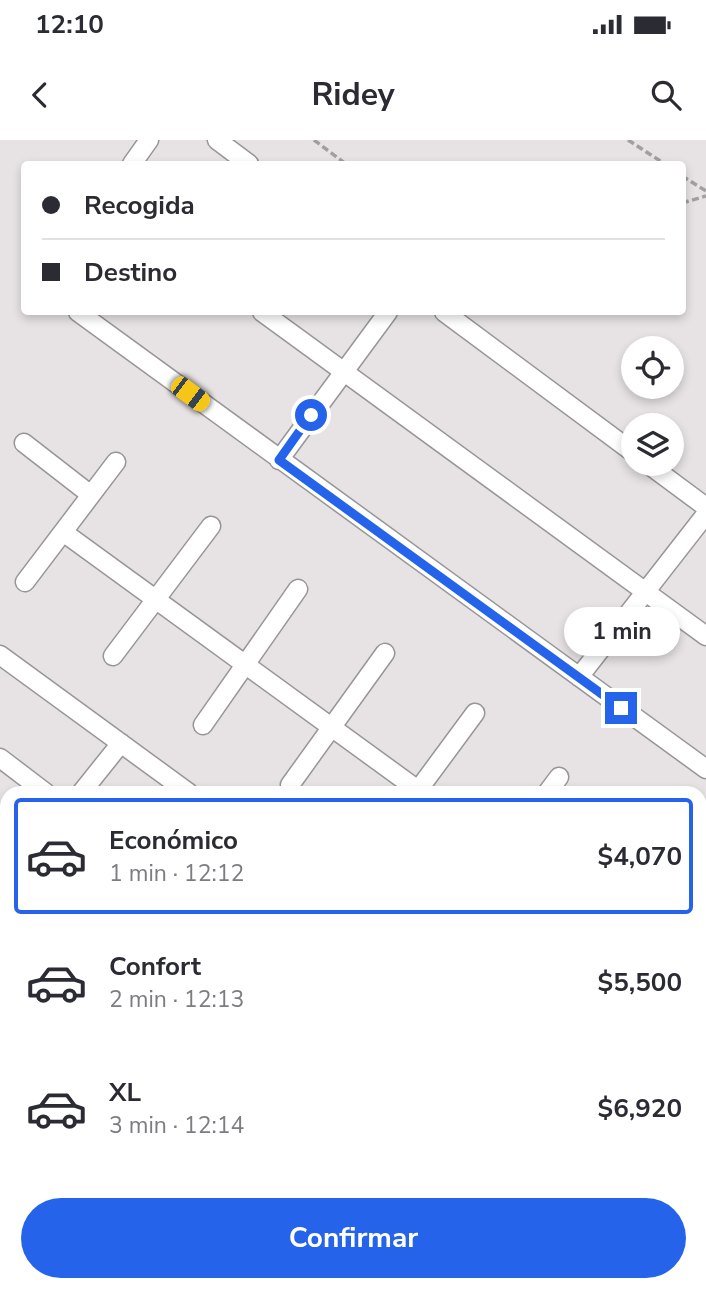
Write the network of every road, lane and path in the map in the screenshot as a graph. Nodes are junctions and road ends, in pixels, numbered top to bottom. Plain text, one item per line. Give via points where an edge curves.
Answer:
1 (149, 140) edge
2 (217, 140) edge
3 (314, 140) edge
4 (628, 140) edge
5 (134, 161) edge
6 (245, 161) edge
7 (342, 161) edge
8 (660, 161) edge
9 (686, 179) edge
10 (706, 193) edge
11 (686, 202) edge
12 (82, 315) edge
13 (265, 315) edge
14 (386, 315) edge
15 (448, 315) edge
16 (344, 371) junction
17 (24, 443) dead end
18 (621, 443) edge
19 (279, 460) junction
20 (116, 462) dead end
21 (664, 476) edge
22 (92, 495) junction
23 (706, 512) edge
24 (211, 526) dead end
25 (63, 532) junction
26 (25, 582) dead end
27 (298, 589) dead end
28 (644, 593) junction
29 (156, 600) junction
30 (706, 636) edge
31 (385, 653) dead end
32 (0, 655) edge
33 (113, 656) dead end
34 (245, 664) junction
35 (579, 677) junction
36 (475, 713) dead end
37 (203, 724) dead end
38 (331, 727) junction
39 (121, 743) junction
40 (0, 758) edge
41 (706, 769) edge
42 (558, 777) dead end
43 (290, 785) dead end
44 (37, 786) edge
45 (87, 786) edge
46 (179, 786) edge
47 (411, 786) edge
48 (423, 786) edge
49 (552, 786) edge

1 - 5 street
2 - 6 street
3 - 7 path
4 - 8 path
9 - 10 path
10 - 11 path
12 - 19 street
13 - 16 street
14 - 16 street
15 - 18 street
16 - 19 street
16 - 28 street
17 - 22 street
19 - 35 street
20 - 22 street
21 - 23 street via 706,507
22 - 25 street
23 - 28 street
24 - 29 street
25 - 26 street
25 - 29 street
27 - 34 street
28 - 30 street
28 - 35 street
29 - 33 street
29 - 34 street
31 - 38 street
32 - 39 street
34 - 37 street
34 - 38 street
35 - 41 street
36 - 48 street
38 - 43 street
38 - 47 street
39 - 45 street
39 - 46 street
40 - 44 street
42 - 49 street

